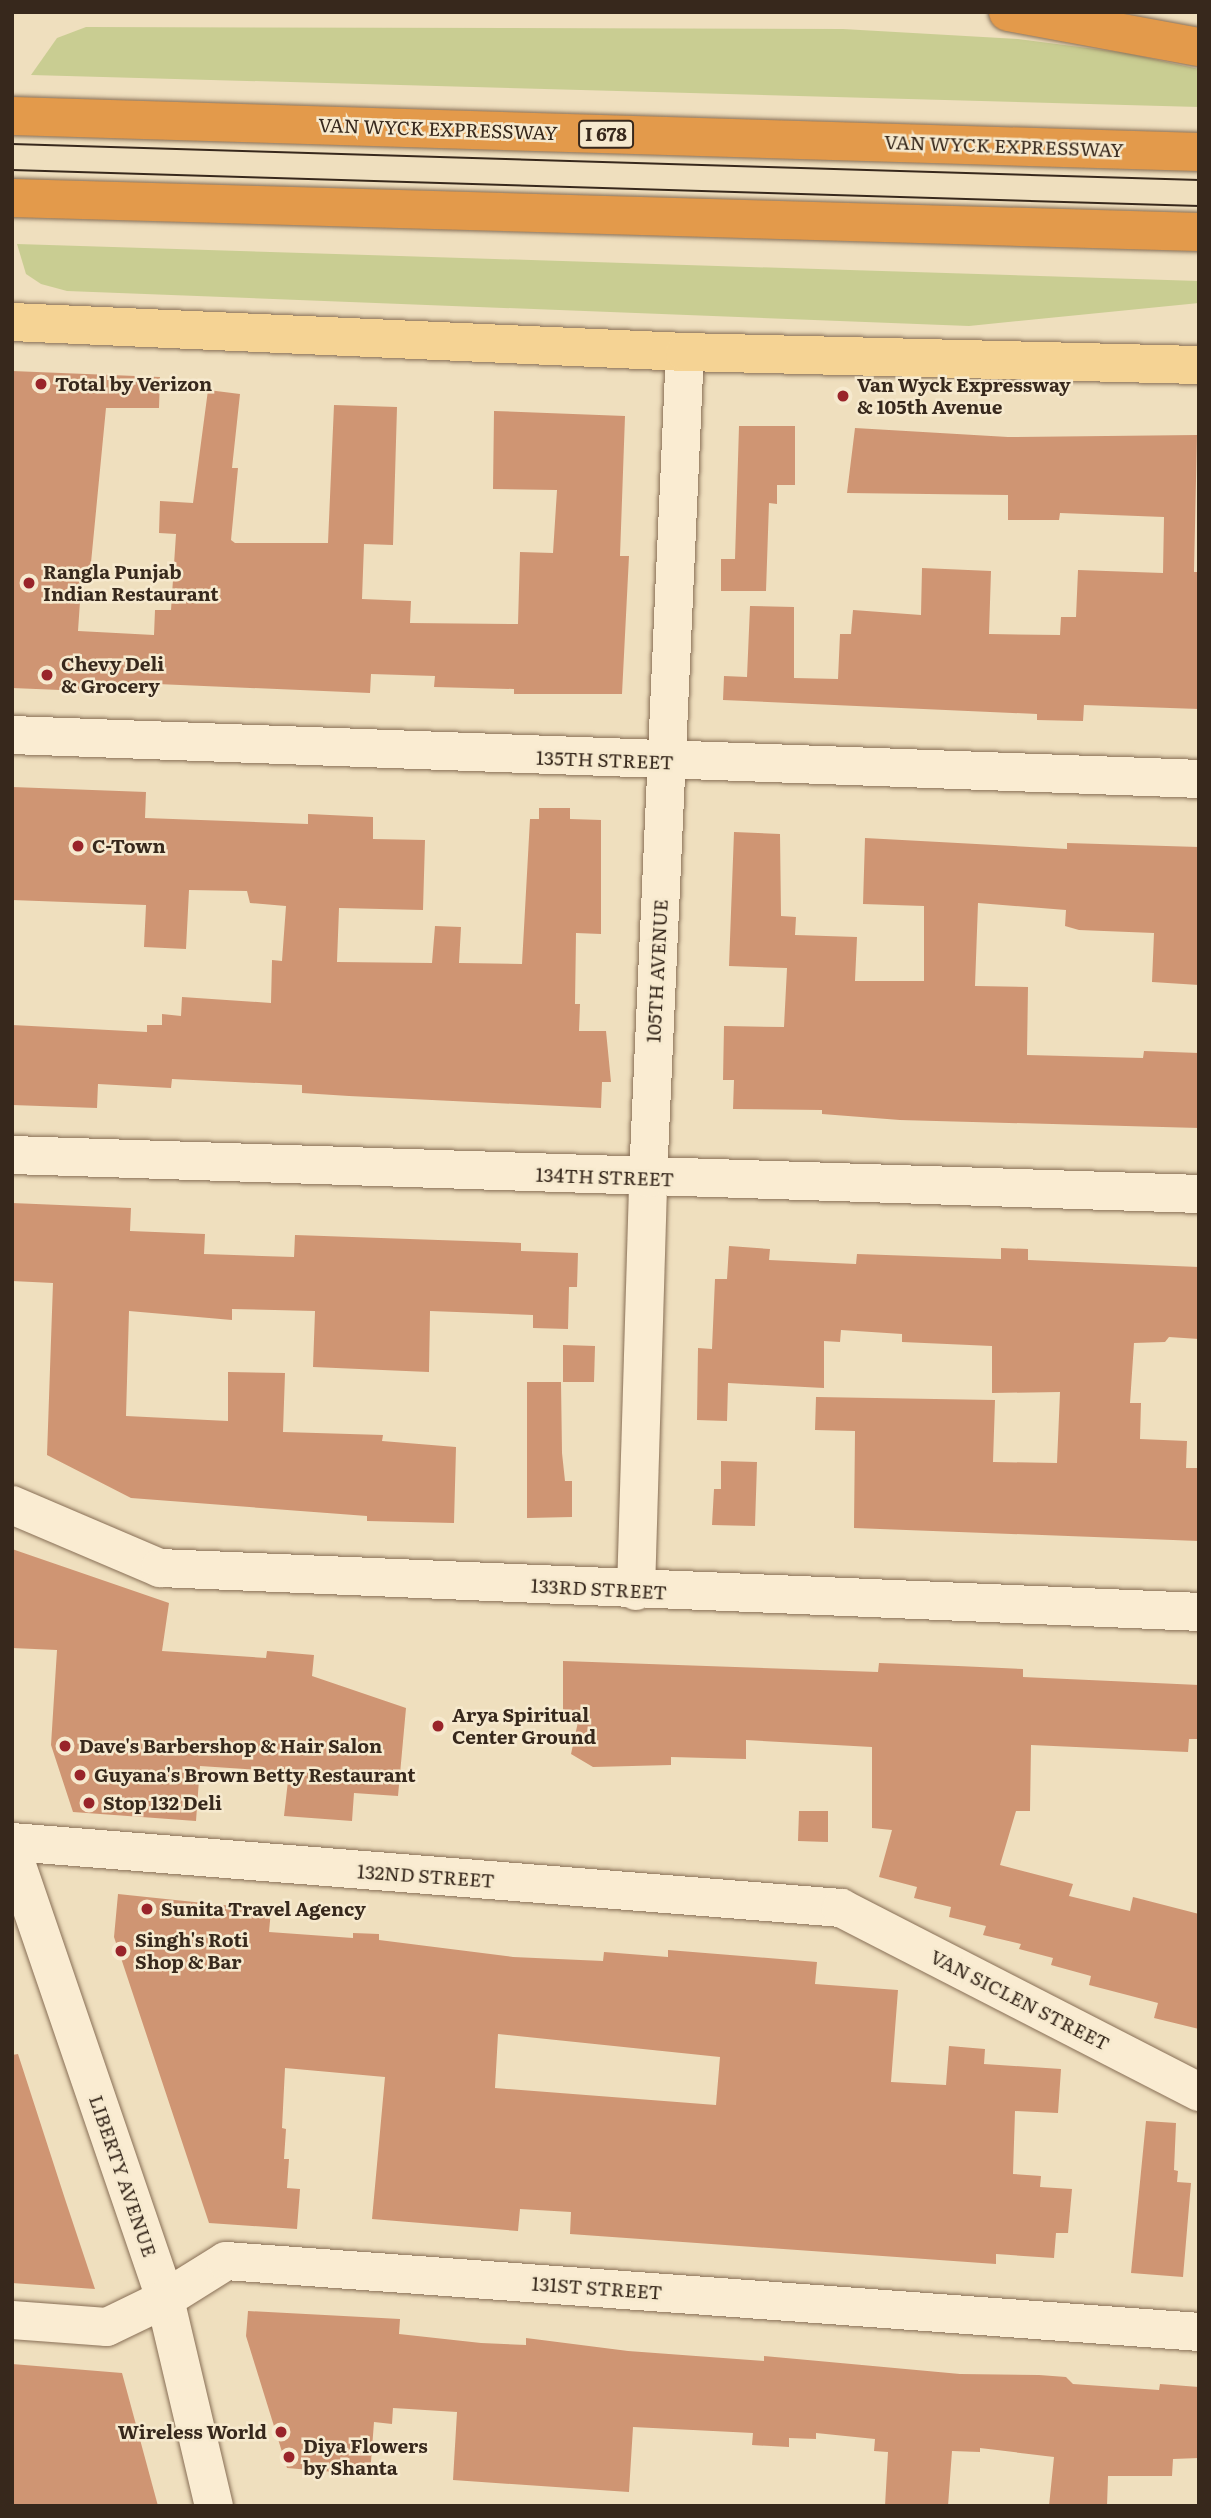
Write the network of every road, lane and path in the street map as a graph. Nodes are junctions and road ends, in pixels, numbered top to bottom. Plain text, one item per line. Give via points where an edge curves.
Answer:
1 (1008, 12) edge
2 (1199, 47) edge
3 (12, 116) edge
4 (1199, 152) edge
5 (12, 198) edge
6 (1199, 232) edge
7 (12, 322) edge
8 (685, 352) junction
9 (1199, 365) edge
10 (12, 735) edge
11 (667, 762) junction
12 (1199, 779) edge
13 (12, 1155) edge
14 (648, 1178) junction
15 (1199, 1194) edge
16 (12, 1505) edge
17 (636, 1591) junction
18 (1199, 1612) edge
19 (12, 1842) edge
20 (12, 1851) edge
21 (841, 1908) joint
22 (23, 1916) edge
23 (1199, 2092) edge
24 (165, 2299) junction
25 (12, 2320) edge
26 (1199, 2332) edge
27 (214, 2506) edge

1 - 2 highway
3 - 4 highway, VAN WYCK EXPRESSWAY / I 678
5 - 6 highway
7 - 8 main road
8 - 9 main road
8 - 11 street, 105TH AVENUE
10 - 11 street, 135TH STREET
11 - 12 street, 135TH STREET
11 - 14 street, 105TH AVENUE
13 - 14 street, 134TH STREET
14 - 15 street, 134TH STREET
14 - 17 street, 105TH AVENUE
16 - 17 street, 133RD STREET via 159,1568
17 - 18 street, 133RD STREET
19 - 21 street, 132ND STREET
20 - 22 street, LIBERTY AVENUE
21 - 23 street, VAN SICLEN STREET
22 - 24 street, LIBERTY AVENUE
24 - 25 street, 131ST STREET via 107,2327
24 - 26 street, 131ST STREET via 226,2261
24 - 27 street, LIBERTY AVENUE

